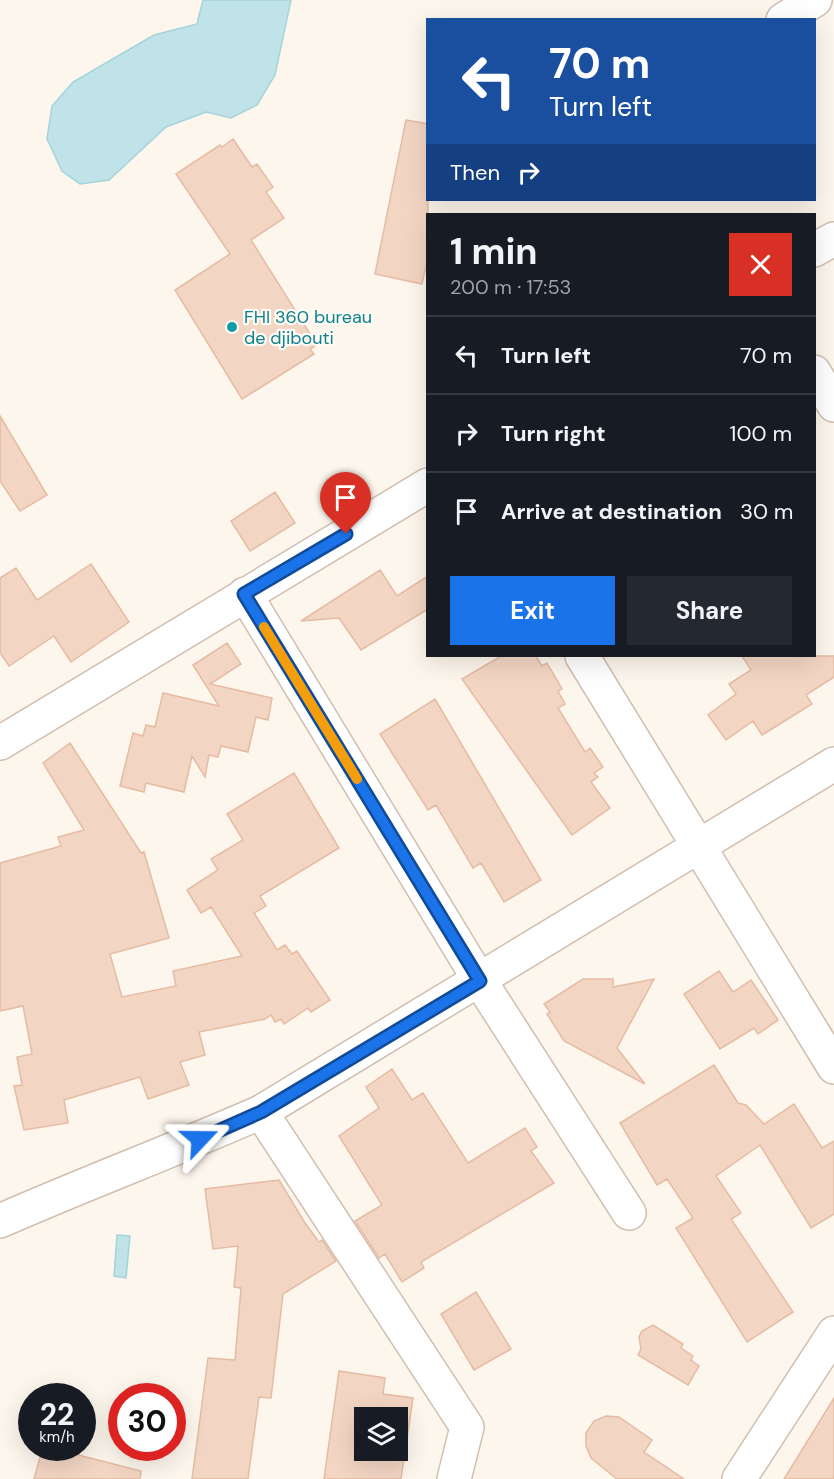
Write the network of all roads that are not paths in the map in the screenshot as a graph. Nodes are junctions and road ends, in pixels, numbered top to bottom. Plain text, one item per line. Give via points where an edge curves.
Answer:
1 (815, 0) edge
2 (786, 18) edge
3 (834, 238) edge
4 (816, 249) edge
5 (816, 375) edge
6 (834, 405) edge
7 (426, 486) edge
8 (244, 594) junction
9 (583, 657) edge
10 (0, 743) edge
11 (834, 764) edge
12 (699, 847) junction
13 (480, 981) junction
14 (834, 1067) edge
15 (261, 1112) junction
16 (629, 1213) dead end
17 (0, 1221) edge
18 (834, 1333) edge
19 (454, 1479) edge
20 (739, 1479) edge

1 - 2 street
3 - 4 street
5 - 6 street
7 - 8 street
8 - 10 street
8 - 13 street
9 - 12 street
11 - 12 street
12 - 13 street
12 - 14 street
13 - 15 street
13 - 16 street
15 - 17 street
15 - 19 street via 467,1427
18 - 20 street

